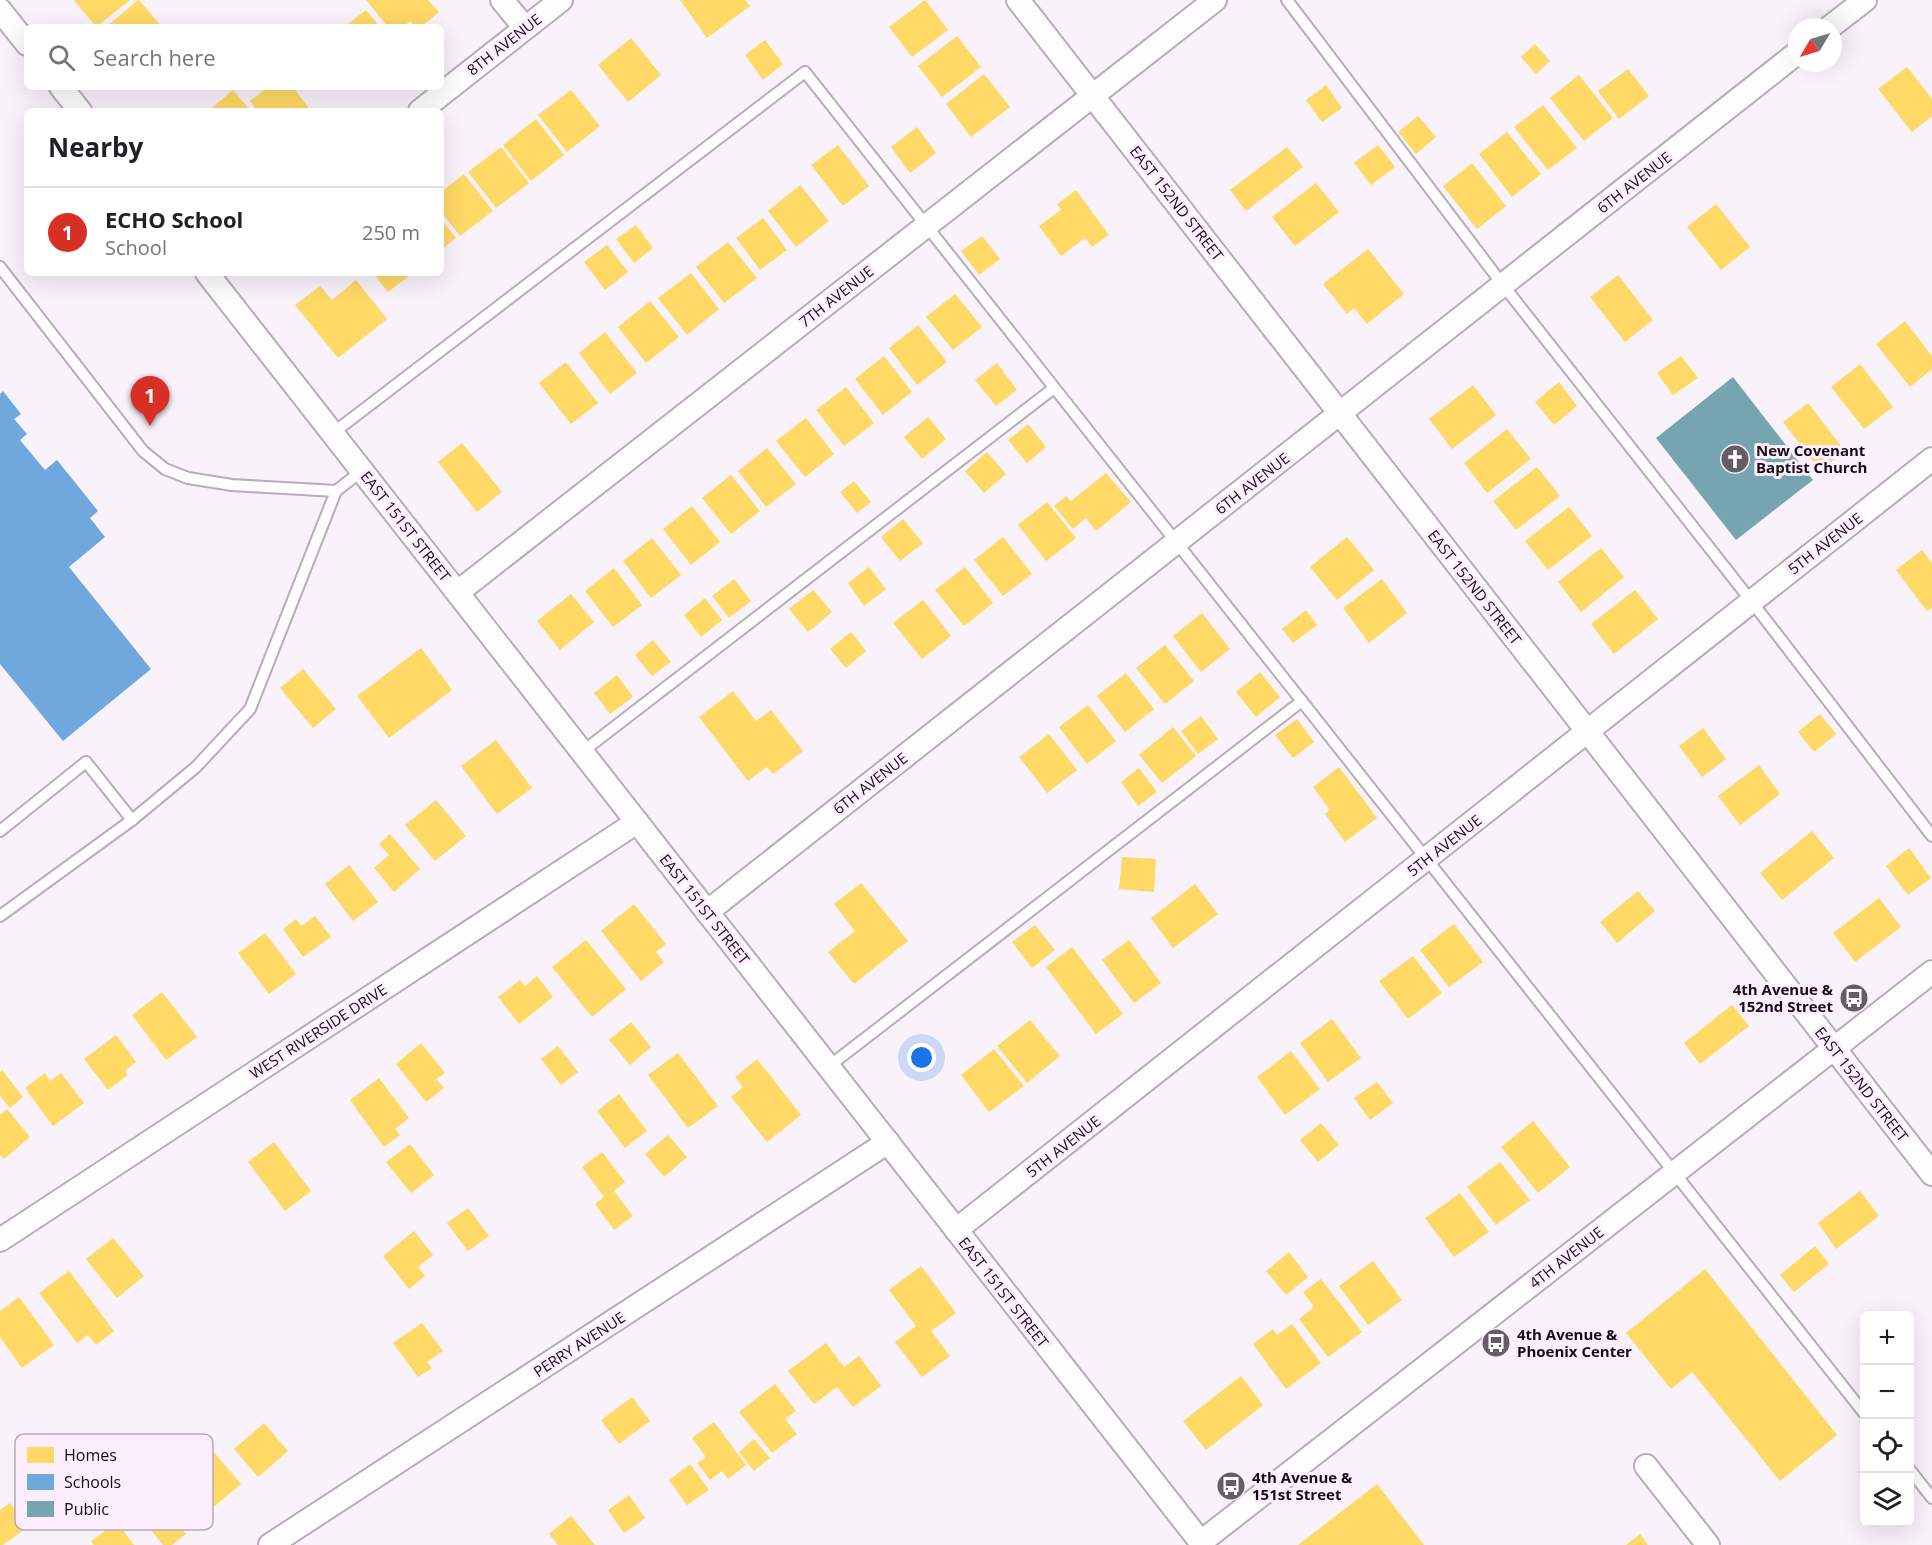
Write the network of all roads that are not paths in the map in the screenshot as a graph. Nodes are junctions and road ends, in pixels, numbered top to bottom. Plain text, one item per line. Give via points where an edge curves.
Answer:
1 (502, 0) edge
2 (561, 0) edge
3 (1018, 0) edge
4 (1215, 0) edge
5 (1287, 0) edge
6 (1865, 0) edge
7 (0, 10) edge
8 (1842, 18) edge
9 (525, 28) junction
10 (24, 40) edge
11 (1788, 60) edge
12 (63, 90) edge
13 (1093, 95) junction
14 (78, 108) edge
15 (424, 108) edge
16 (926, 226) junction
17 (0, 267) edge
18 (212, 276) edge
19 (1503, 285) junction
20 (1054, 388) junction
21 (1340, 413) junction
22 (333, 433) junction
23 (1932, 459) edge
24 (363, 470) junction
25 (336, 492) junction
26 (1176, 542) junction
27 (458, 592) junction
28 (1752, 602) junction
29 (1302, 701) junction
30 (1588, 731) junction
31 (582, 752) junction
32 (132, 820) junction
33 (637, 822) junction
34 (0, 831) edge
35 (1932, 836) edge
36 (1426, 858) junction
37 (707, 912) junction
38 (0, 916) edge
39 (1932, 972) edge
40 (1834, 1048) junction
41 (828, 1067) junction
42 (888, 1142) junction
43 (1675, 1173) junction
44 (1932, 1174) edge
45 (956, 1230) junction
46 (0, 1240) edge
47 (1860, 1408) edge
48 (1646, 1466) dead end
49 (1912, 1473) edge
50 (1932, 1498) edge
51 (1202, 1544) edge
52 (270, 1545) edge
53 (1708, 1545) edge

1 - 9 street
2 - 9 street, 8TH AVENUE
3 - 13 street, EAST 152ND STREET
4 - 13 street, 7TH AVENUE
5 - 19 lane
6 - 8 street
7 - 10 street
9 - 15 street, 8TH AVENUE
11 - 19 street, 6TH AVENUE
12 - 14 street
13 - 16 street, 7TH AVENUE
13 - 21 street, EAST 152ND STREET
16 - 20 lane
16 - 22 lane via 805,72
16 - 27 street, 7TH AVENUE
17 - 25 lane via 143,452 165,470 232,485
18 - 22 street, EAST 151ST STREET
19 - 21 street, 6TH AVENUE
19 - 28 lane
20 - 26 lane
20 - 31 lane
21 - 26 street, 6TH AVENUE
21 - 30 street, EAST 152ND STREET
22 - 24 street, EAST 151ST STREET
23 - 28 street, 5TH AVENUE
24 - 25 lane
24 - 27 street, EAST 151ST STREET
25 - 32 lane via 250,709 196,767
26 - 29 lane
26 - 37 street, 6TH AVENUE
27 - 31 street, EAST 151ST STREET
28 - 30 street, 5TH AVENUE
28 - 35 lane
29 - 36 lane
29 - 41 lane
30 - 36 street, 5TH AVENUE
30 - 40 street, EAST 152ND STREET
31 - 33 street, EAST 151ST STREET
32 - 34 lane via 86,762
32 - 38 lane
33 - 37 street, EAST 151ST STREET
33 - 46 street, WEST RIVERSIDE DRIVE
36 - 43 lane
36 - 45 street, 5TH AVENUE
37 - 41 street, EAST 151ST STREET
39 - 40 street, 4TH AVENUE
40 - 43 street, 4TH AVENUE
40 - 44 street, EAST 152ND STREET
41 - 42 street, EAST 151ST STREET
42 - 45 street, EAST 151ST STREET
42 - 52 street, PERRY AVENUE
43 - 47 lane
43 - 51 street, 4TH AVENUE
45 - 51 street, EAST 151ST STREET
48 - 53 street
49 - 50 lane

